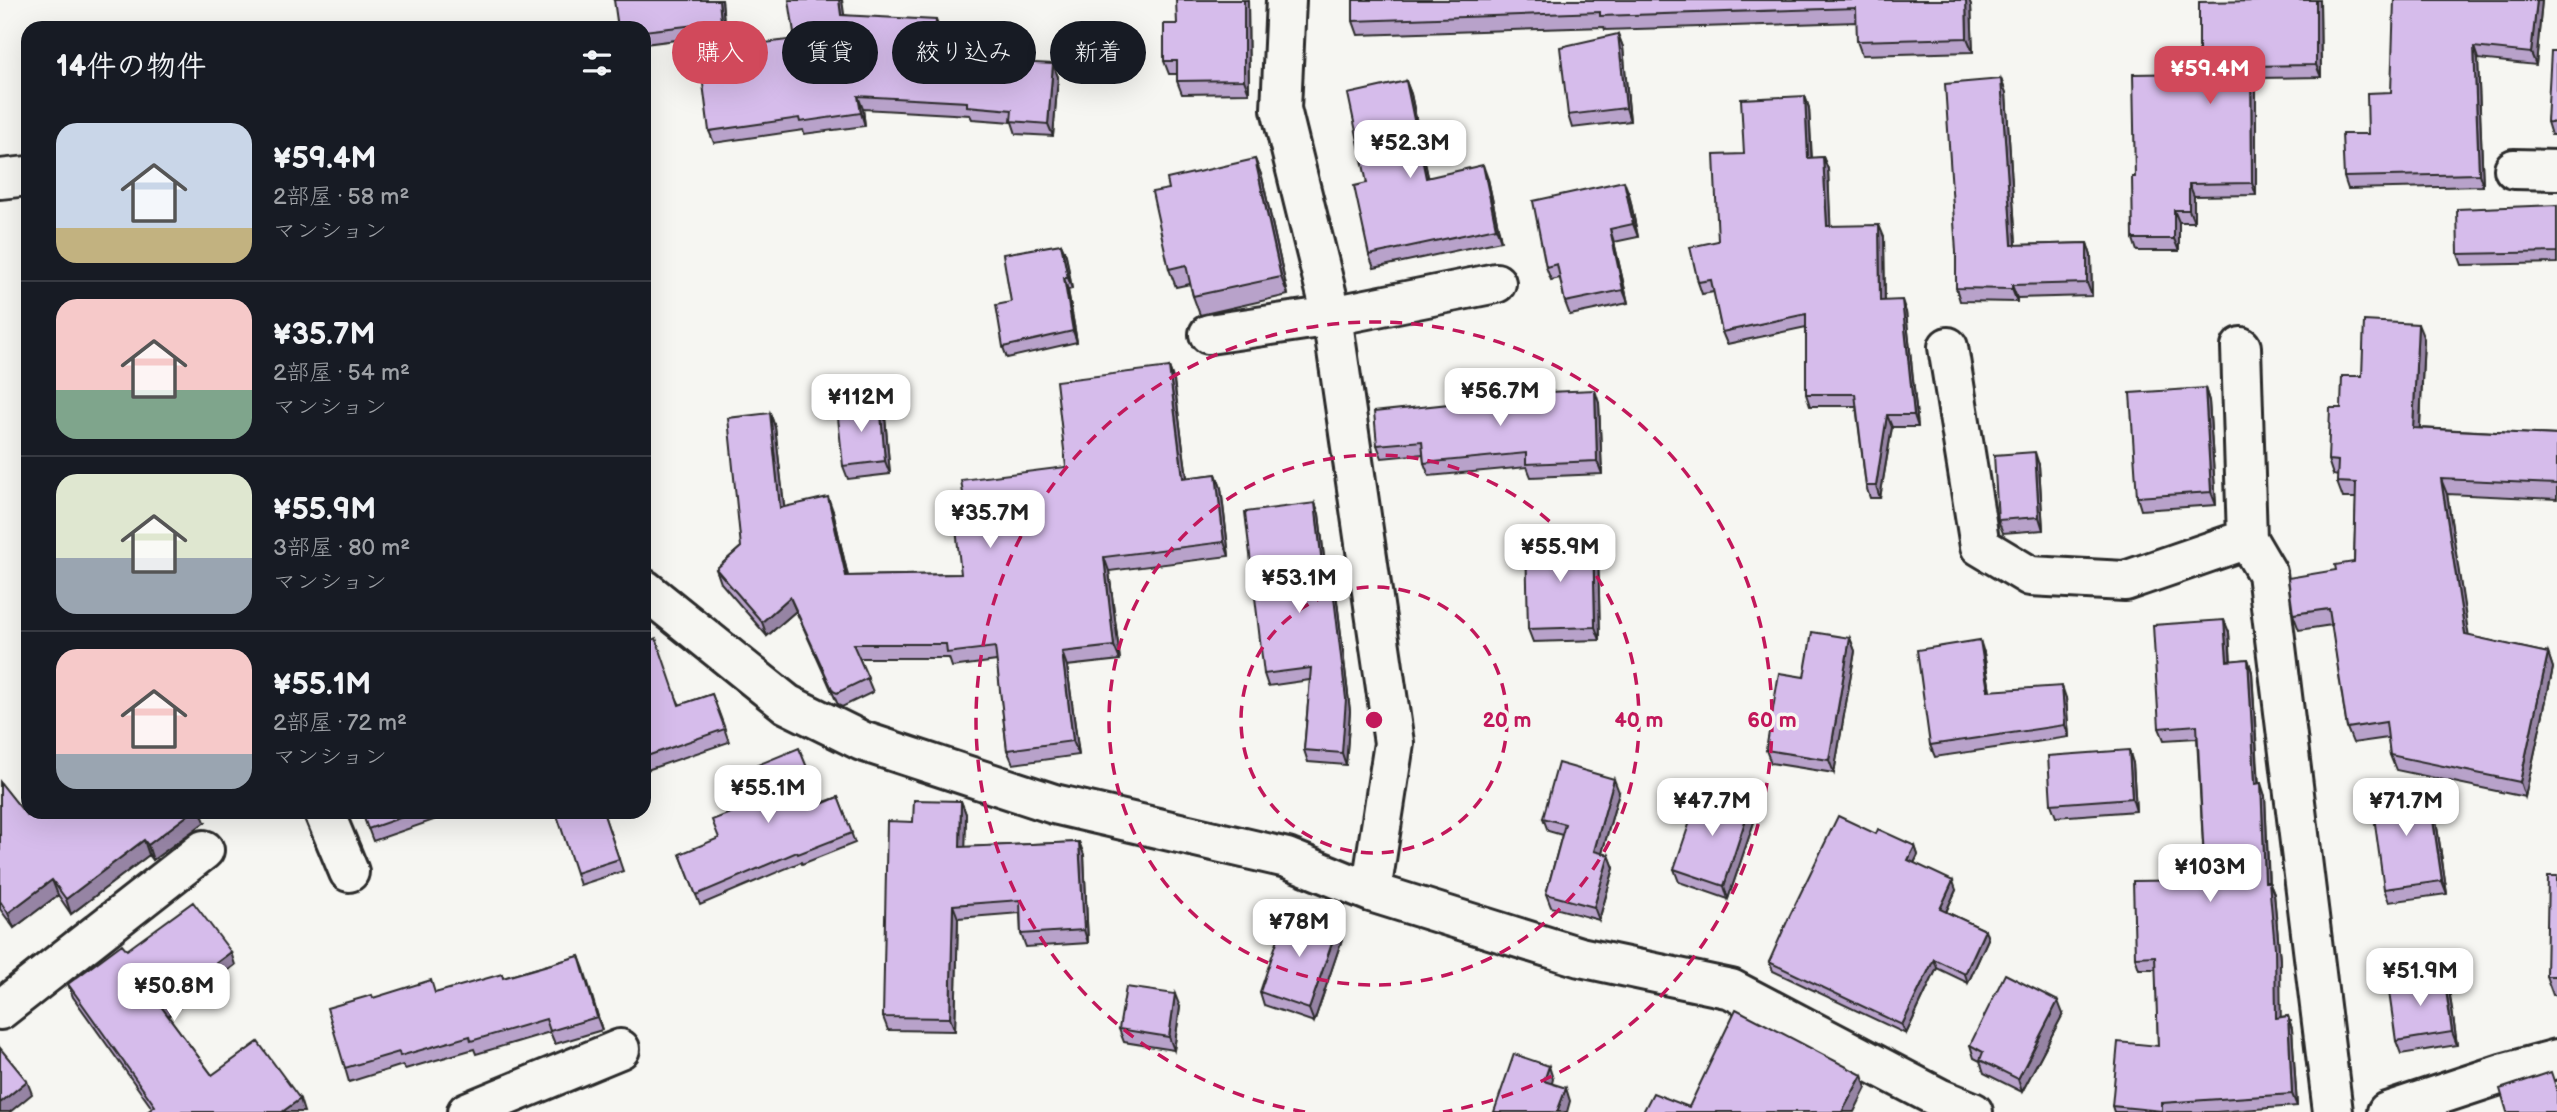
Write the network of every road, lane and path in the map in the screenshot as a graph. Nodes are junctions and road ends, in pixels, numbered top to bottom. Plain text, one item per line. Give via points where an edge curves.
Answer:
1 (1286, 0) edge
2 (2514, 169) dead end
3 (2557, 170) edge
4 (21, 177) edge
5 (0, 179) edge
6 (1496, 283) dead end
7 (1332, 316) junction
8 (1209, 334) dead end
9 (2241, 347) dead end
10 (1948, 348) dead end
11 (2247, 539) junction
12 (651, 595) edge
13 (327, 819) edge
14 (204, 850) dead end
15 (349, 872) dead end
16 (1371, 892) junction
17 (0, 1010) edge
18 (620, 1049) dead end
19 (2557, 1059) edge
20 (507, 1105) edge
21 (467, 1112) edge
22 (1973, 1112) edge
23 (2333, 1112) edge
24 (2387, 1112) edge

1 - 7 street via 1282,109
2 - 3 street
4 - 5 street
6 - 7 street
7 - 8 street
7 - 16 street via 1395,743
9 - 11 street
10 - 11 street via 1980,546 2029,576 2125,581
11 - 23 street via 2267,573
12 - 16 street via 787,704 862,741 1054,804 1287,858
13 - 15 street
14 - 17 street
16 - 22 street via 1580,957 1731,989
18 - 20 street
19 - 24 street
20 - 21 street

